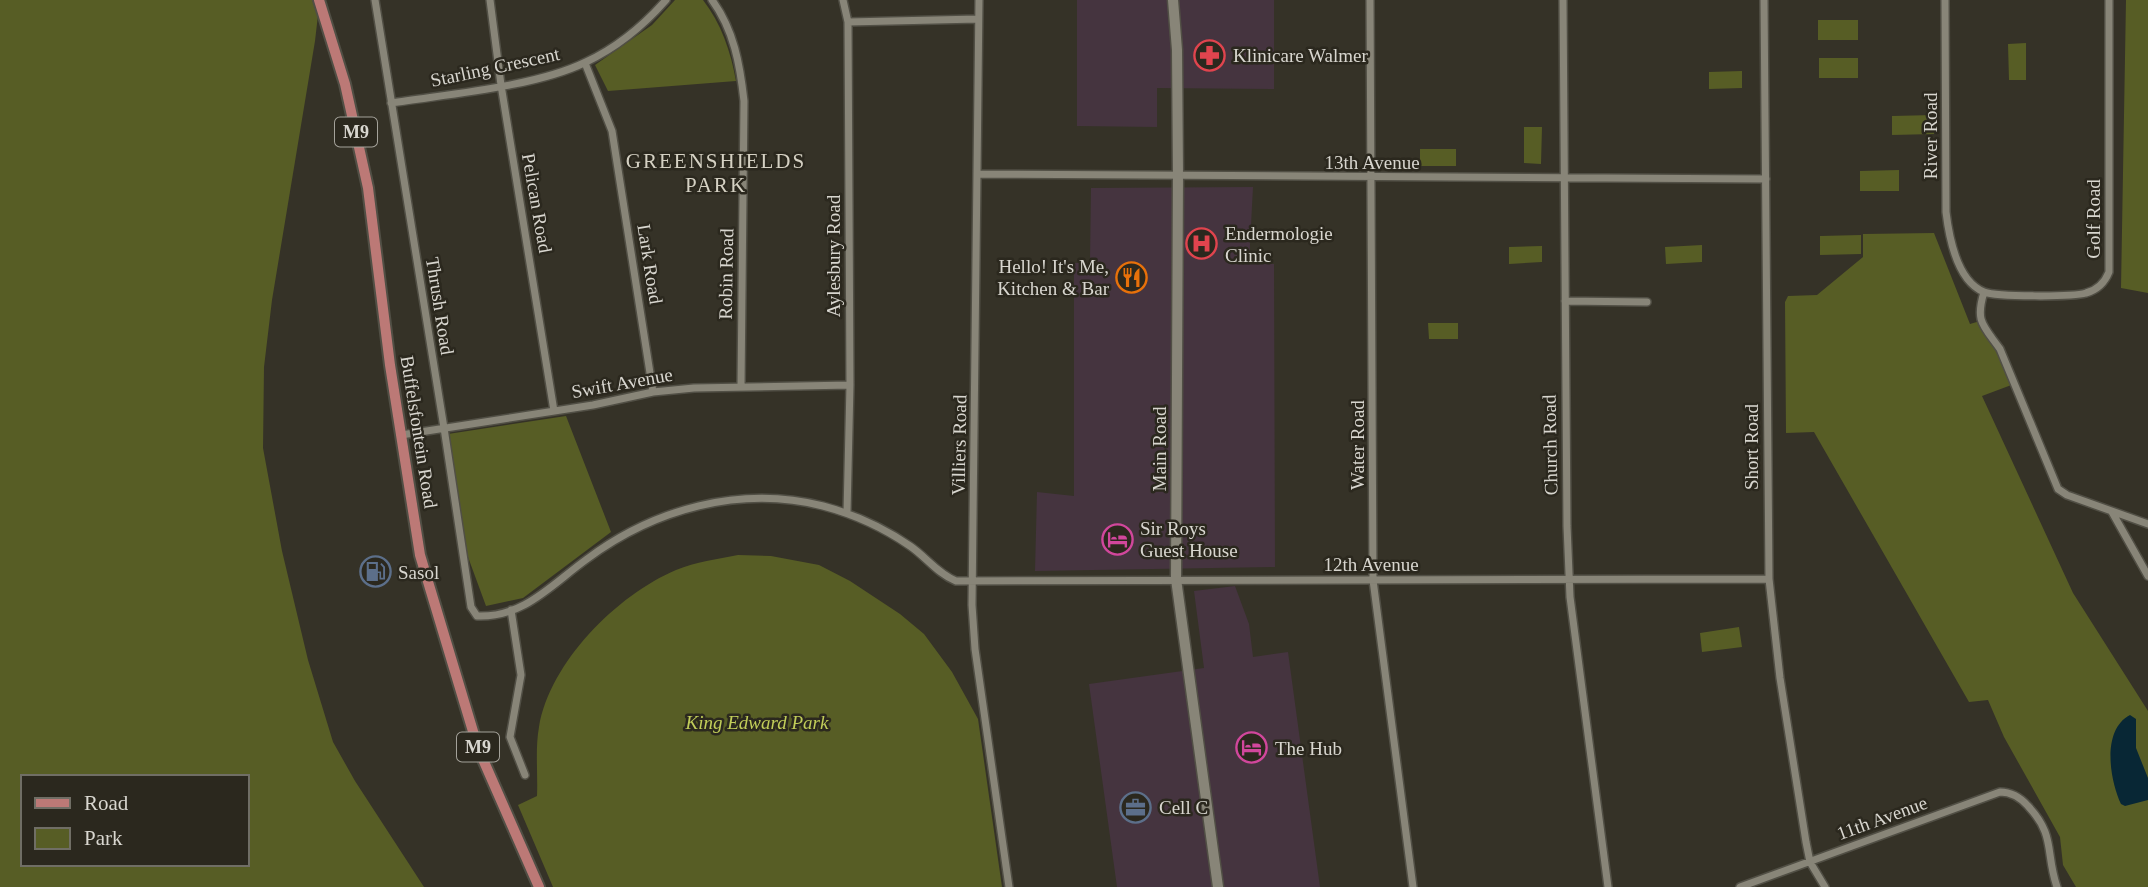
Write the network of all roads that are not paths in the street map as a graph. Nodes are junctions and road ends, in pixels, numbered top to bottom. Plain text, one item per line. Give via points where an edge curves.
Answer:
1 (320, 0) edge
2 (375, 0) edge
3 (490, 0) edge
4 (666, 0) edge
5 (712, 0) edge
6 (843, 0) edge
7 (979, 0) edge
8 (1173, 0) edge
9 (1179, 0) edge
10 (1370, 0) edge
11 (1563, 0) edge
12 (1764, 0) edge
13 (1945, 0) edge
14 (2109, 0) edge
15 (978, 19) junction
16 (848, 22) junction
17 (1177, 50) junction
18 (585, 63) junction
19 (501, 85) junction
20 (391, 103) junction
21 (978, 174) junction
22 (1178, 175) junction
23 (1371, 178) junction
24 (1563, 178) junction
25 (1766, 179) junction
26 (1984, 292) junction
27 (1565, 300) junction
28 (1647, 302) dead end
29 (850, 385) junction
30 (741, 386) junction
31 (653, 392) junction
32 (554, 411) junction
33 (444, 428) junction
34 (404, 435) junction
35 (2111, 512) junction
36 (847, 513) junction
37 (2148, 524) edge
38 (2148, 576) edge
39 (1176, 579) junction
40 (1570, 579) junction
41 (1769, 579) junction
42 (1373, 580) junction
43 (973, 581) junction
44 (511, 610) junction
45 (477, 616) joint
46 (525, 775) dead end
47 (1810, 862) junction
48 (539, 887) edge
49 (1009, 887) edge
50 (1218, 887) edge
51 (1413, 887) edge
52 (1608, 887) edge
53 (1740, 887) edge
54 (1825, 887) edge
55 (2057, 887) edge

1 - 34 main road, Buffelsfontein Road / M9 via 354,119 368,188 386,287
2 - 20 street, Thrush Road
3 - 19 street, Pelican Road
4 - 18 street, Starling Crescent via 631,33
5 - 30 street, Robin Road via 732,40 744,101
6 - 16 street, Aylesbury Road
7 - 15 street, Villiers Road
8 - 17 main road, Main Road
9 - 17 main road, Main Road
10 - 23 street, Water Road
11 - 24 street, Church Road
12 - 25 street, Short Road
13 - 26 street, River Road via 1947,212 1962,270
14 - 26 street, Golf Road via 2106,278 2092,291 2077,295
15 - 16 street
15 - 21 street, Villiers Road
16 - 29 street, Aylesbury Road
17 - 22 main road, Main Road
18 - 19 street, Starling Crescent
18 - 31 street, Lark Road via 612,131
19 - 20 street, Starling Crescent
19 - 32 street, Pelican Road
20 - 33 street, Thrush Road
21 - 22 street, 13th Avenue
21 - 43 street, Villiers Road
22 - 23 street, 13th Avenue
22 - 39 main road, Main Road
23 - 24 street, 13th Avenue
23 - 42 street, Water Road
24 - 25 street, 13th Avenue
24 - 27 street, Church Road
25 - 41 street, Short Road
26 - 35 street via 1981,323 2000,349 2058,489
27 - 28 street
27 - 40 street, Church Road
29 - 30 street, Swift Avenue
29 - 36 street, Aylesbury Road
30 - 31 street, Swift Avenue
31 - 32 street, Swift Avenue
32 - 33 street, Swift Avenue
33 - 34 street, Swift Avenue
33 - 45 street, Thrush Road via 470,601
34 - 48 main road, Buffelsfontein Road / M9 via 420,555 478,748
35 - 37 street
35 - 38 street
36 - 43 street, 12th Avenue via 909,545 952,580
36 - 44 street, 12th Avenue via 762,499 725,500 684,509 617,538 548,591
39 - 42 street, 12th Avenue
39 - 43 street, 12th Avenue
39 - 50 main road, Main Road
40 - 41 street, 12th Avenue
40 - 42 street, 12th Avenue
40 - 52 street, Church Road
41 - 47 street, Short Road
42 - 51 street, Water Road
43 - 49 street, Villiers Road via 975,649
44 - 45 street, 12th Avenue
44 - 46 street via 521,675 510,737
47 - 53 street, 11th Avenue
47 - 54 street, Short Road
47 - 55 street, 11th Avenue via 1997,792 2015,794 2042,822

